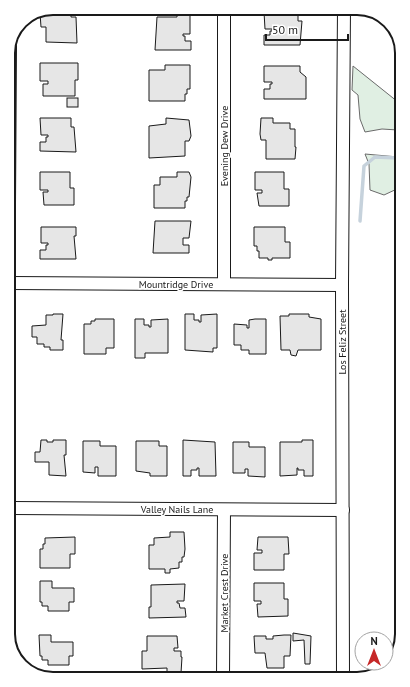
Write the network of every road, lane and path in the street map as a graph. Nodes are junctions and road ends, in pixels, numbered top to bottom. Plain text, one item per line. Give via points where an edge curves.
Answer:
1 (224, 15) edge
2 (344, 15) edge
3 (15, 283) edge
4 (224, 284) junction
5 (342, 285) junction
6 (15, 508) edge
7 (224, 510) junction
8 (343, 510) junction
9 (223, 672) edge
10 (343, 672) edge

1 - 4 street, Evening Dew Drive
2 - 5 street, Los Feliz Street
3 - 4 street, Mountridge Drive
4 - 5 street, Mountridge Drive
5 - 8 street, Los Feliz Street
6 - 7 street, Valley Nails Lane
7 - 8 street, Valley Nails Lane
7 - 9 street, Market Crest Drive
8 - 10 street, Los Feliz Street

